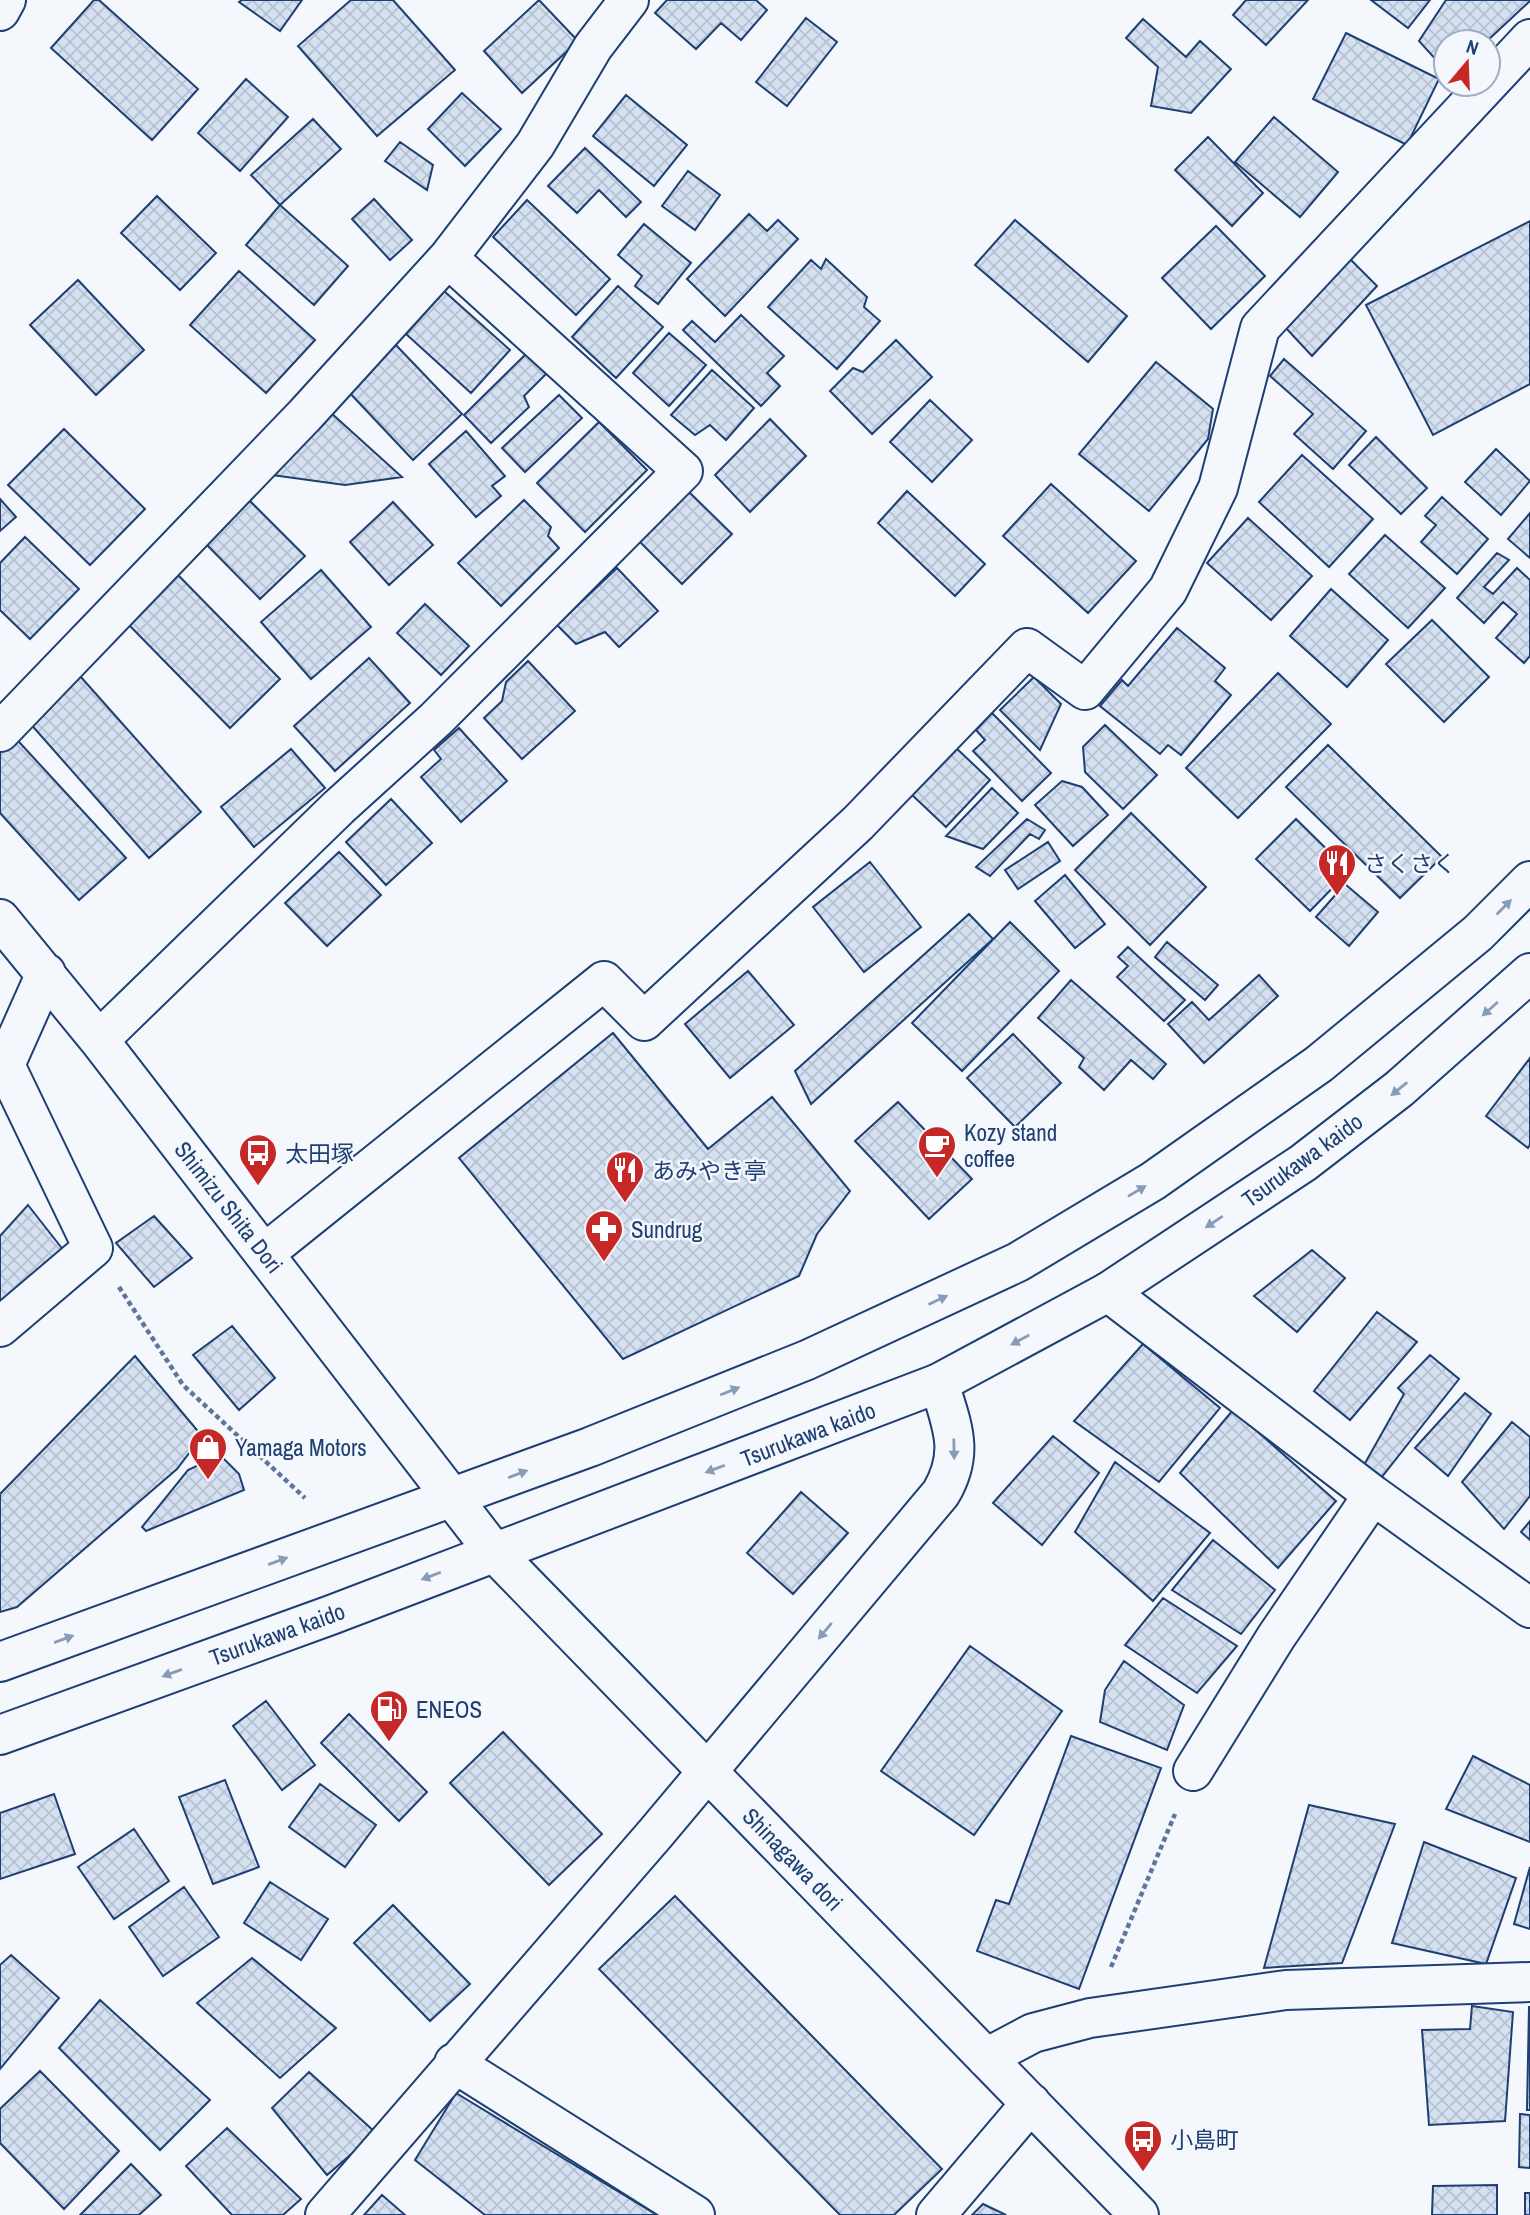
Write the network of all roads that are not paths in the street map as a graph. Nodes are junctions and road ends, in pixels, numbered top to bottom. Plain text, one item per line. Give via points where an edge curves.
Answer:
1 (6, 0) edge
2 (629, 0) edge
3 (0, 10) edge
4 (1530, 39) edge
5 (448, 258) junction
6 (0, 732) edge
7 (1530, 881) edge
8 (0, 919) edge
9 (46, 973) junction
10 (1530, 973) edge
11 (99, 1040) junction
12 (265, 1253) junction
13 (1108, 1292) junction
14 (0, 1327) edge
15 (939, 1383) junction
16 (1373, 1495) junction
17 (454, 1498) junction
18 (494, 1552) junction
19 (1530, 1608) edge
20 (0, 1662) edge
21 (0, 1735) edge
22 (1193, 1771) road end
23 (708, 1772) junction
24 (1530, 1982) edge
25 (986, 2058) junction
26 (454, 2063) junction
27 (1031, 2104) junction
28 (325, 2215) edge
29 (695, 2215) edge
30 (936, 2215) edge
31 (1139, 2215) edge

1 - 3 street
2 - 5 street via 593,47 535,145
4 - 12 street via 1260,328 1218,488 1168,590 1085,690 1027,648 858,824 644,1021 604,981
5 - 6 street via 305,415
5 - 11 street via 683,471 436,719
17 -> 7 street via 807,1360 1018,1262 1153,1181 1319,1064 1478,933
8 - 9 street, Shimizu Shita Dori
9 - 11 street, Shimizu Shita Dori
9 - 14 street via 5,1065 93,1248
10 -> 13 street, Tsurukawa kaido via 1399,1089 1303,1163
11 - 12 street, Shimizu Shita Dori
12 - 17 street, Shimizu Shita Dori
13 -> 15 street, Tsurukawa kaido
13 - 16 street
15 -> 18 street, Tsurukawa kaido
15 -> 23 street via 953,1430 953,1473
16 - 19 street
16 - 22 street via 1276,1637
17 - 18 street, Shinagawa dori
20 -> 17 street
18 -> 21 street, Tsurukawa kaido
18 - 23 street, Shinagawa dori
23 - 25 street, Shinagawa dori
23 - 26 street
24 - 25 street via 1286,1990 1090,2018 1033,2033
25 - 27 street, Shinagawa dori
26 - 28 street
26 - 29 street
27 - 30 street
27 - 31 street, Shinagawa dori

